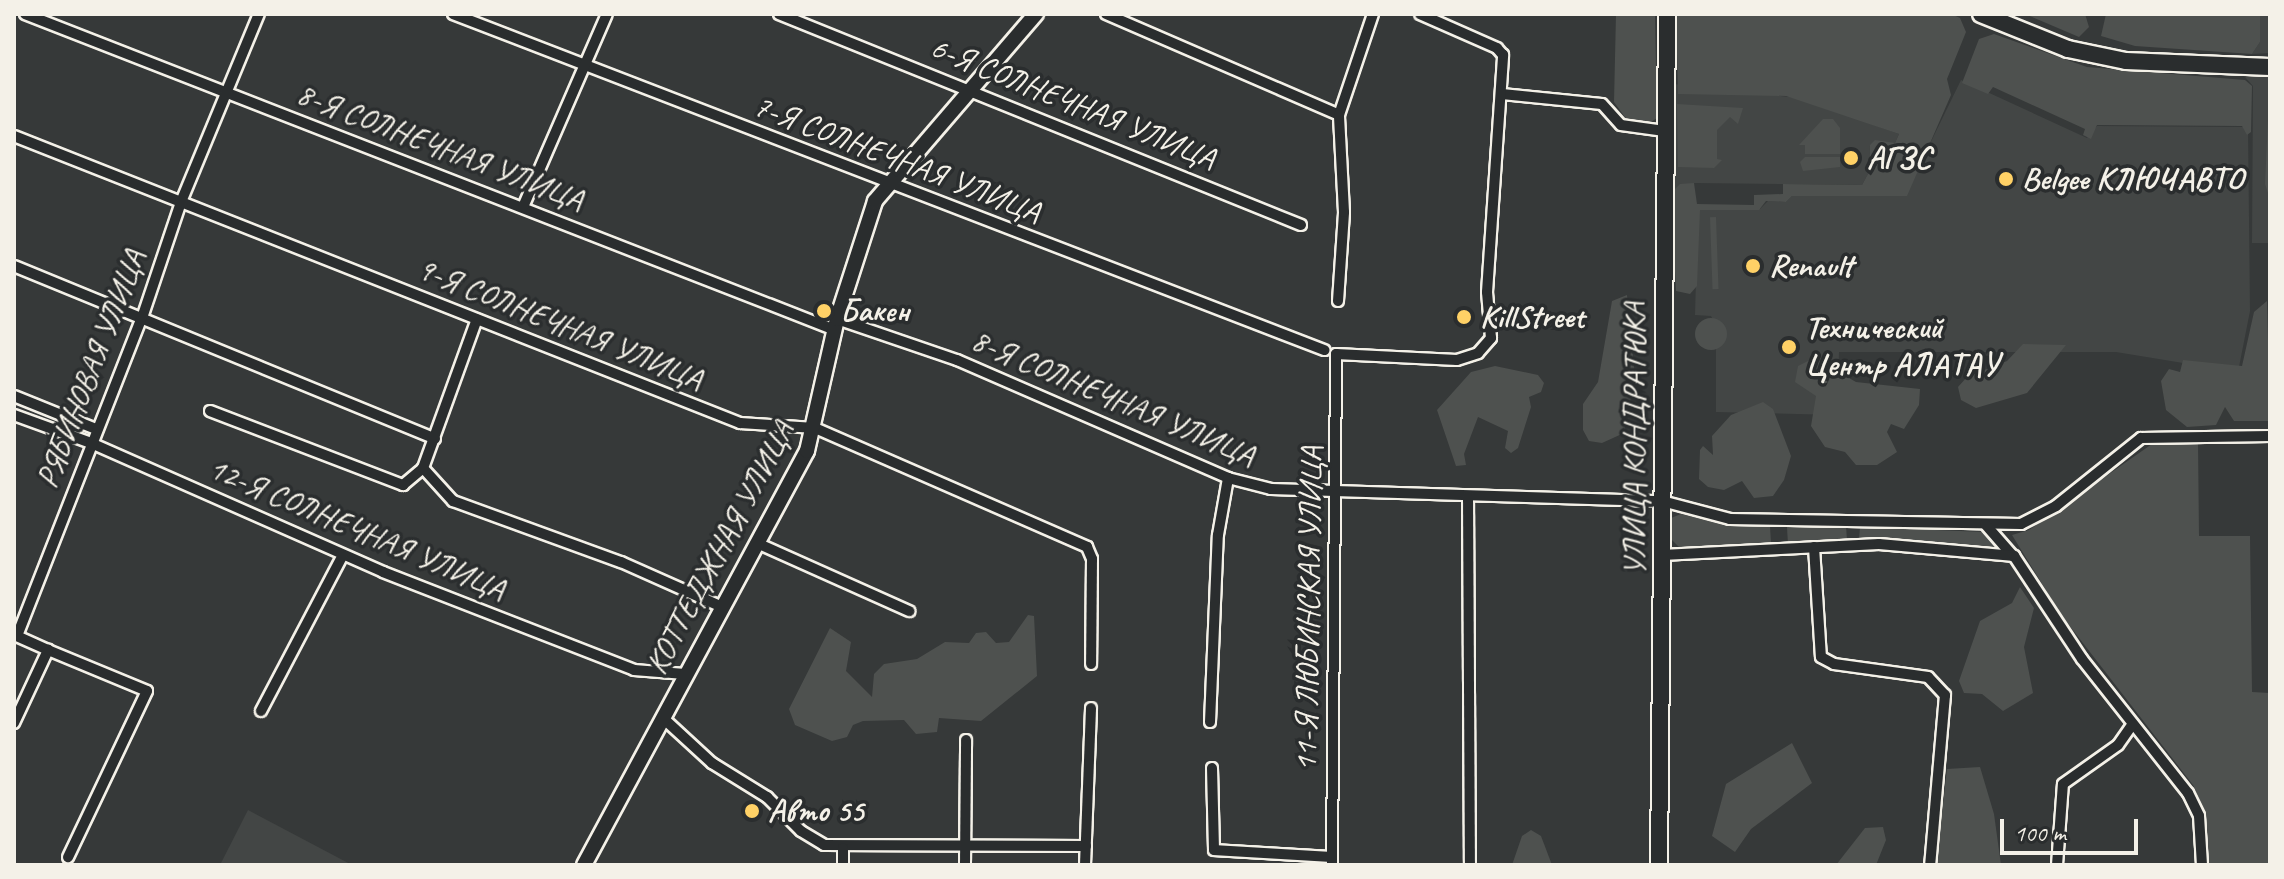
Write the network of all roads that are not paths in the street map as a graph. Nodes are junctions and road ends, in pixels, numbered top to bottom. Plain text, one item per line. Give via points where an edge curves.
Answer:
1 (25, 14) edge
2 (259, 14) edge
3 (453, 14) edge
4 (607, 14) edge
5 (779, 14) edge
6 (1036, 14) edge
7 (1106, 14) edge
8 (1373, 14) edge
9 (1420, 14) edge
10 (1667, 14) edge
11 (1981, 14) edge
12 (2006, 14) edge
13 (2270, 57) edge
14 (586, 67) junction
15 (2270, 67) edge
16 (973, 88) junction
17 (227, 92) junction
18 (1502, 94) junction
19 (1339, 115) junction
20 (1665, 131) junction
21 (14, 136) edge
22 (886, 182) junction
23 (181, 202) junction
24 (523, 207) junction
25 (1301, 225) dead end
26 (14, 266) edge
27 (1338, 301) dead end
28 (143, 315) junction
29 (477, 319) junction
30 (836, 324) junction
31 (1324, 350) dead end
32 (14, 396) edge
33 (210, 411) dead end
34 (14, 415) edge
35 (815, 428) junction
36 (96, 429) junction
37 (2270, 436) edge
38 (435, 439) junction
39 (91, 443) junction
40 (423, 468) junction
41 (1228, 478) junction
42 (1339, 493) junction
43 (1468, 496) junction
44 (1662, 501) junction
45 (1985, 524) junction
46 (757, 543) junction
47 (1814, 547) junction
48 (343, 555) junction
49 (1662, 555) junction
50 (2014, 556) junction
51 (720, 606) junction
52 (909, 611) dead end
53 (16, 636) edge
54 (48, 650) junction
55 (1091, 664) dead end
56 (685, 674) junction
57 (1091, 708) dead end
58 (261, 711) dead end
59 (663, 718) junction
60 (1210, 722) dead end
61 (14, 723) edge
62 (2132, 725) junction
63 (966, 740) dead end
64 (1212, 768) dead end
65 (965, 846) junction
66 (1086, 846) junction
67 (843, 848) junction
68 (68, 857) dead end
69 (1332, 861) edge
70 (584, 865) edge
71 (843, 865) edge
72 (965, 865) edge
73 (1085, 865) edge
74 (1470, 865) edge
75 (1659, 865) edge
76 (1930, 865) edge
77 (2057, 865) edge
78 (2202, 865) edge

1 - 17 street, 8-Я СОЛНЕЧНАЯ УЛИЦА
2 - 17 street, РЯБИНОВАЯ УЛИЦА
3 - 14 street, 7-Я СОЛНЕЧНАЯ УЛИЦА
4 - 14 street
5 - 16 street, 6-Я СОЛНЕЧНАЯ УЛИЦА
6 - 16 street, КОТТЕДЖНАЯ УЛИЦА
7 - 19 street
8 - 19 street
9 - 18 street via 1497,48 1503,55
10 - 20 main road, УЛИЦА КОНДРАТЮКА
11 - 15 main road via 2068,49 2112,58
12 - 13 main road via 2072,40 2128,52
14 - 22 street, 7-Я СОЛНЕЧНАЯ УЛИЦА
14 - 24 street
16 - 22 street, КОТТЕДЖНАЯ УЛИЦА
16 - 25 street, 6-Я СОЛНЕЧНАЯ УЛИЦА
17 - 23 street, РЯБИНОВАЯ УЛИЦА
17 - 24 street, 8-Я СОЛНЕЧНАЯ УЛИЦА
18 - 20 street via 1602,104 1621,125
18 - 42 street, 11-Я ЛЮБИНСКАЯ УЛИЦА via 1495,123 1487,292 1491,338 1478,353 1457,360 1336,354
19 - 27 street via 1344,212
20 - 44 main road, УЛИЦА КОНДРАТЮКА
21 - 23 street, 9-Я СОЛНЕЧНАЯ УЛИЦА
22 - 30 street, КОТТЕДЖНАЯ УЛИЦА via 862,231
22 - 31 street, 7-Я СОЛНЕЧНАЯ УЛИЦА
23 - 28 street, РЯБИНОВАЯ УЛИЦА
23 - 29 street, 9-Я СОЛНЕЧНАЯ УЛИЦА
24 - 30 street, 8-Я СОЛНЕЧНАЯ УЛИЦА
26 - 28 street
28 - 36 street, РЯБИНОВАЯ УЛИЦА
28 - 38 street
29 - 35 street, 9-Я СОЛНЕЧНАЯ УЛИЦА via 740,423
29 - 38 street
30 - 35 street, КОТТЕДЖНАЯ УЛИЦА
30 - 41 street, 8-Я СОЛНЕЧНАЯ УЛИЦА via 957,360
32 - 36 street
33 - 40 street via 403,485
34 - 39 street, 12-Я СОЛНЕЧНАЯ УЛИЦА
35 - 46 street, КОТТЕДЖНАЯ УЛИЦА
35 - 55 street, 9-Я СОЛНЕЧНАЯ УЛИЦА via 1087,547 1092,559
36 - 39 street, РЯБИНОВАЯ УЛИЦА
37 - 45 street, 8-Я СОЛНЕЧНАЯ УЛИЦА via 2141,438 2037,519
38 - 40 street
39 - 48 street, 12-Я СОЛНЕЧНАЯ УЛИЦА
39 - 53 street, РЯБИНОВАЯ УЛИЦА
40 - 51 street via 453,501 621,562
41 - 42 street, 8-Я СОЛНЕЧНАЯ УЛИЦА via 1271,489
41 - 60 street via 1218,535
42 - 43 street, 8-Я СОЛНЕЧНАЯ УЛИЦА
42 - 69 street, 11-Я ЛЮБИНСКАЯ УЛИЦА
43 - 44 street, 8-Я СОЛНЕЧНАЯ УЛИЦА
43 - 74 street
44 - 45 street, 8-Я СОЛНЕЧНАЯ УЛИЦА via 1730,519
44 - 49 main road, УЛИЦА КОНДРАТЮКА
45 - 50 street
46 - 51 street, КОТТЕДЖНАЯ УЛИЦА
46 - 52 street
47 - 49 street
47 - 50 street via 1879,544
47 - 76 street via 1821,657 1834,664 1909,672 1939,684 1946,706 1935,760
48 - 56 street, 12-Я СОЛНЕЧНАЯ УЛИЦА via 634,670
48 - 58 street
49 - 75 main road, УЛИЦА КОНДРАТЮКА
50 - 62 street
51 - 56 street, КОТТЕДЖНАЯ УЛИЦА
53 - 54 street, РЯБИНОВАЯ УЛИЦА
54 - 61 street
54 - 68 street, РЯБИНОВАЯ УЛИЦА via 147,691
56 - 59 street, КОТТЕДЖНАЯ УЛИЦА
57 - 66 street
59 - 67 street via 676,735 767,797 812,840
59 - 70 street, КОТТЕДЖНАЯ УЛИЦА
62 - 77 street via 2118,745 2063,784
62 - 78 street via 2195,805
63 - 65 street
64 - 69 street via 1214,850
65 - 66 street
65 - 67 street
65 - 72 street
66 - 73 street
67 - 71 street

